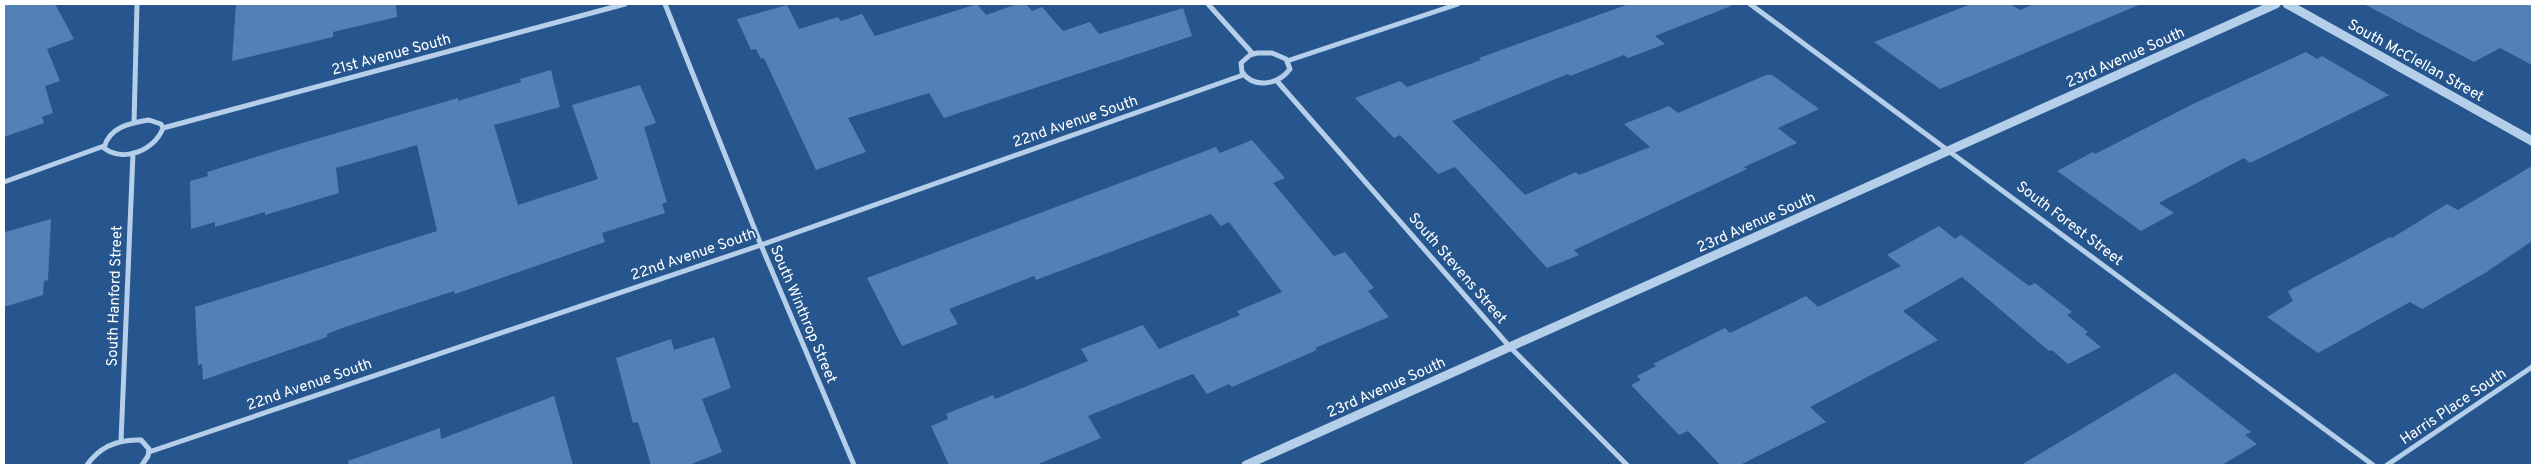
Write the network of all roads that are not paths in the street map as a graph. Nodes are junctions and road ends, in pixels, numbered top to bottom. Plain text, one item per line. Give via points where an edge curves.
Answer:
1 (137, 4) edge
2 (625, 4) edge
3 (665, 4) edge
4 (1208, 4) edge
5 (1458, 4) edge
6 (1750, 4) edge
7 (2276, 4) edge
8 (2287, 4) edge
9 (1253, 54) junction
10 (1286, 61) junction
11 (1243, 75) junction
12 (1277, 81) junction
13 (134, 123) junction
14 (163, 128) junction
15 (2532, 141) edge
16 (104, 146) junction
17 (1951, 150) junction
18 (133, 153) junction
19 (4, 182) edge
20 (761, 245) junction
21 (1509, 346) junction
22 (2532, 368) edge
23 (121, 441) junction
24 (149, 452) junction
25 (87, 465) edge
26 (142, 465) edge
27 (854, 465) edge
28 (1246, 465) edge
29 (1627, 465) edge
30 (2373, 465) edge
31 (2387, 465) edge

1 - 13 street
2 - 14 street, 21st Avenue South
3 - 20 street, South Winthrop Street
4 - 9 street
5 - 10 street
6 - 17 street, South Forest Street
7 - 17 street, 23rd Avenue South
8 - 15 street, South McClellan Street
9 - 10 street via 1272,52
9 - 11 street via 1241,63
10 - 12 street via 1290,69 1288,74
11 - 12 street via 1259,83
11 - 20 street, 22nd Avenue South
12 - 21 street, South Stevens Street
13 - 14 street via 156,121
13 - 16 street via 113,132
14 - 18 street via 158,140
16 - 18 street via 112,154
16 - 19 street
17 - 21 street, 23rd Avenue South
17 - 30 street, South Forest Street
18 - 23 street, South Hanford Street
20 - 24 street, 22nd Avenue South
20 - 27 street, South Winthrop Street
21 - 28 street, 23rd Avenue South
21 - 29 street, South Stevens Street
22 - 31 street, Harris Place South
23 - 24 street via 141,440
23 - 25 street via 103,448
24 - 26 street

